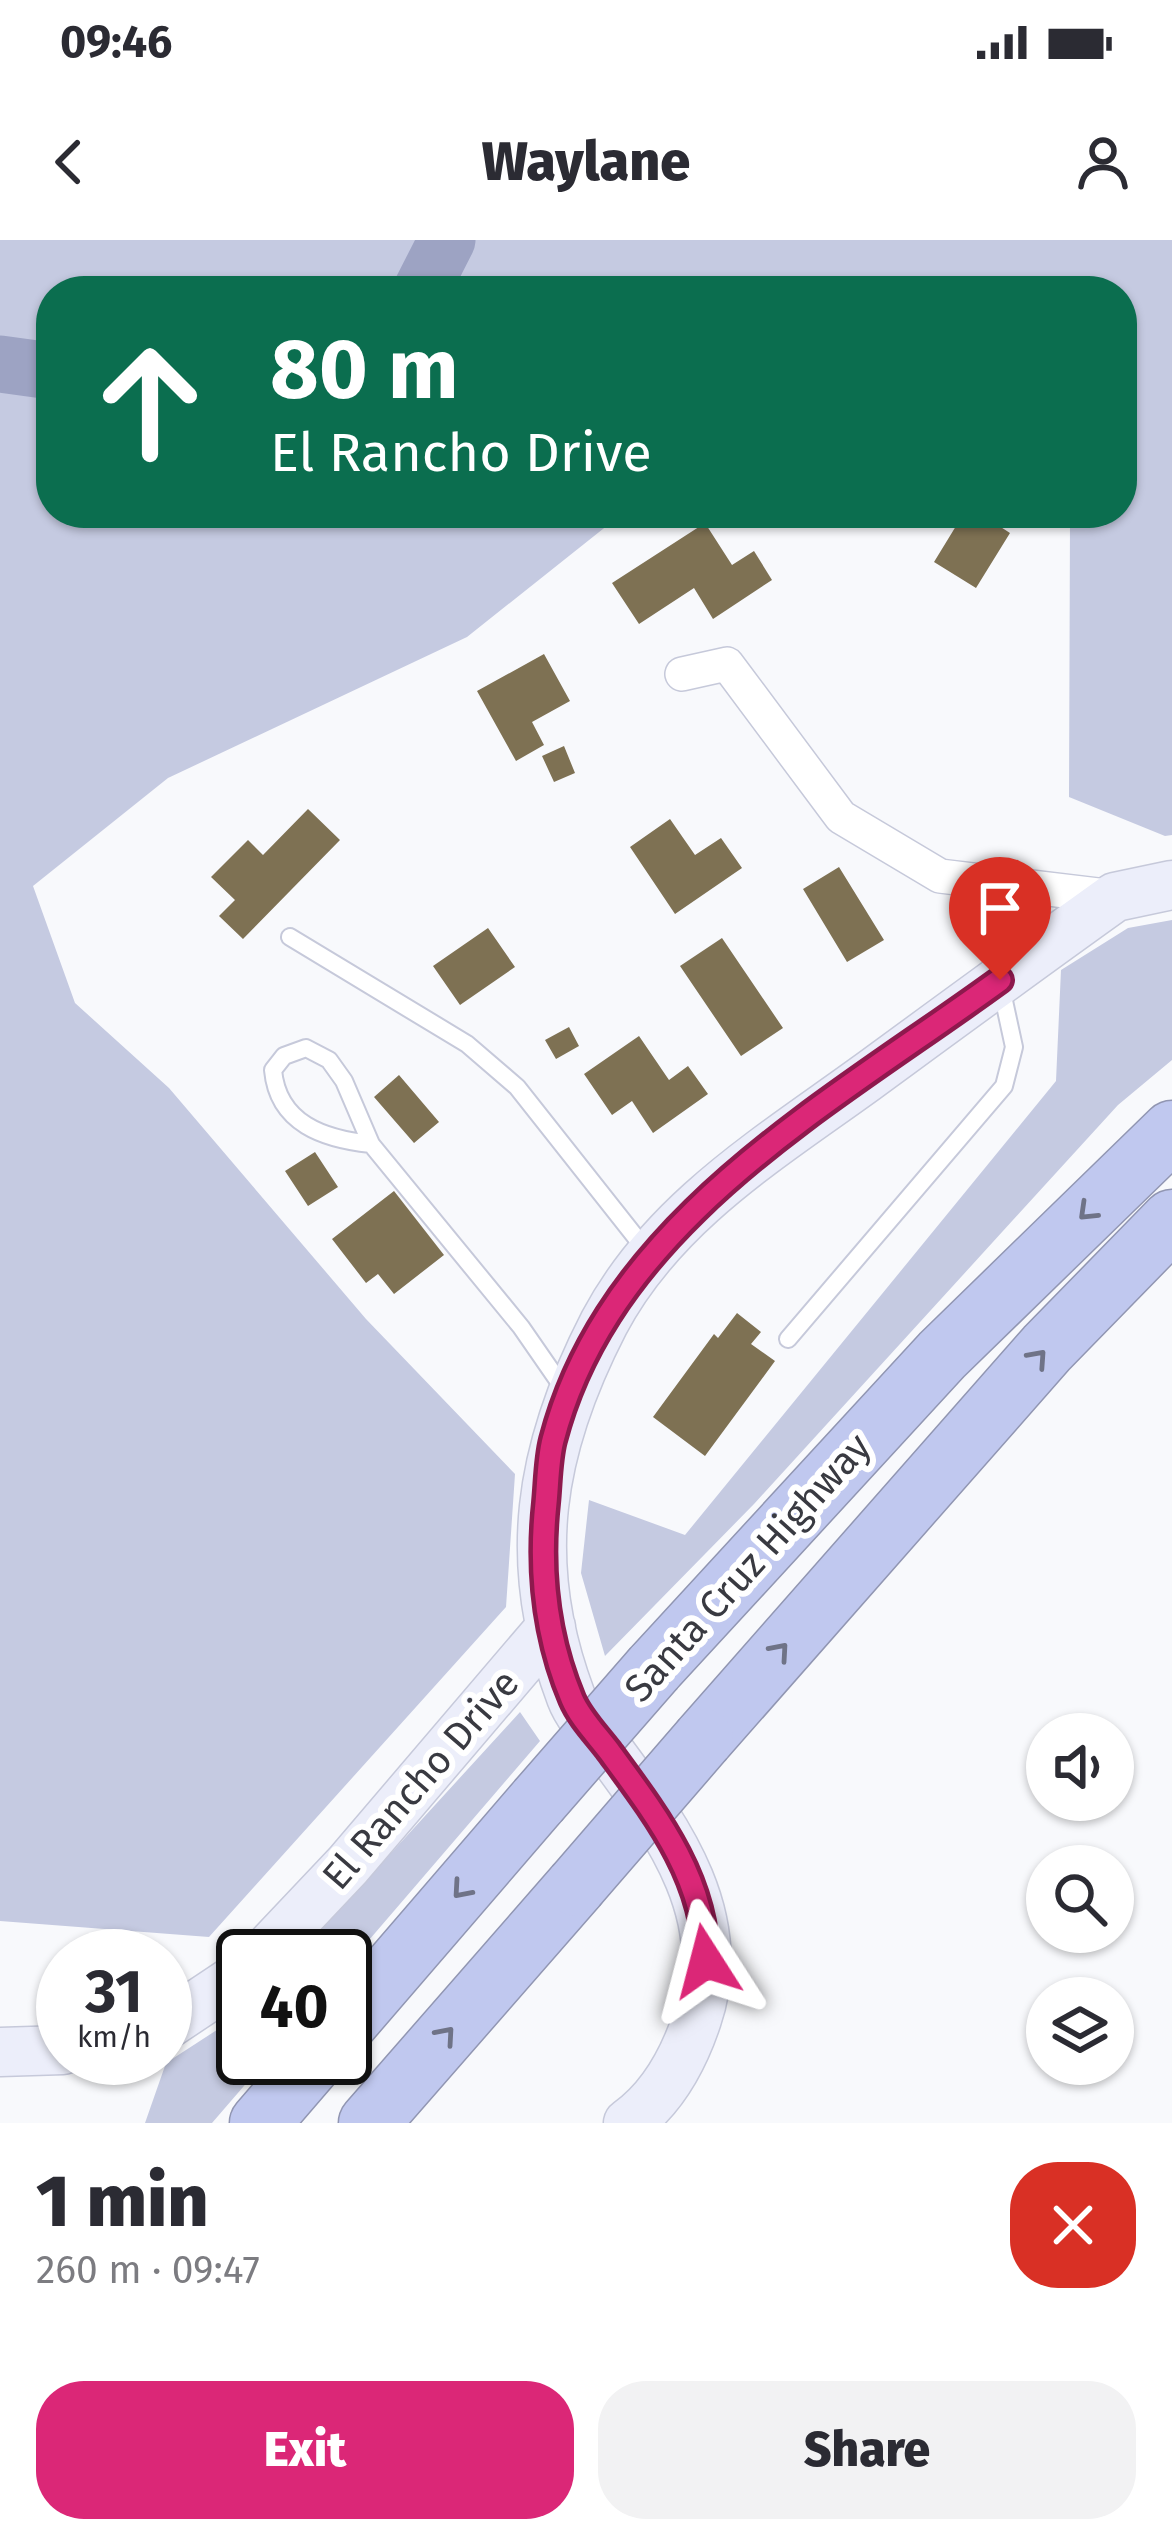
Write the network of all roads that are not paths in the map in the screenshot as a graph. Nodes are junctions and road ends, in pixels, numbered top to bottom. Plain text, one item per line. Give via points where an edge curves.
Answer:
1 (682, 674) dead end
2 (1172, 885) edge
3 (1114, 897) junction
4 (290, 937) dead end
5 (1000, 980) junction
6 (1172, 1131) edge
7 (370, 1144) junction
8 (1172, 1220) edge
9 (649, 1254) junction
10 (788, 1339) dead end
11 (570, 1398) junction
12 (551, 1627) junction
13 (288, 1929) edge
14 (372, 1994) edge
15 (36, 2051) edge
16 (0, 2052) edge
17 (293, 2085) edge
18 (260, 2123) edge
19 (369, 2123) edge
20 (628, 2123) edge

1 - 3 street via 727,664 841,817 940,876
2 - 3 street
3 - 5 street
4 - 9 lane via 467,1044 517,1087
5 - 9 street via 703,1197
5 - 10 lane via 1014,1047 1004,1085
6 -> 14 highway, Santa Cruz Highway, bridge via 926,1371
7 - 7 lane via 314,1134 290,1112 274,1085 284,1056 306,1048 329,1060
7 - 11 lane
19 -> 8 highway, Santa Cruz Highway, bridge via 1047,1348
9 - 11 street via 606,1319
11 - 12 street via 553,1441 540,1561
12 - 13 street, El Rancho Drive
12 - 20 street via 573,1702 683,1860 706,1930 706,1992 689,2042 666,2085
15 - 16 street
17 - 18 highway

